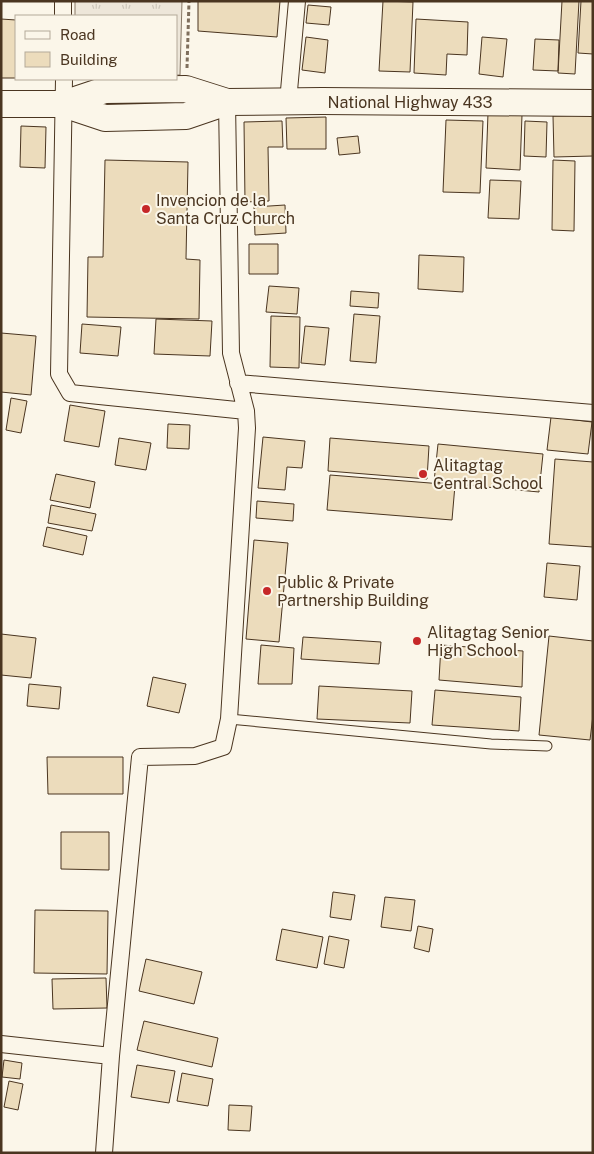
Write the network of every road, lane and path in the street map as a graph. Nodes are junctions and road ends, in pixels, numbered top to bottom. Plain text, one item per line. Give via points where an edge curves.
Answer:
1 (64, 1) edge
2 (189, 1) edge
3 (297, 1) edge
4 (64, 15) edge
5 (186, 89) junction
6 (63, 91) edge
7 (227, 102) junction
8 (288, 102) junction
9 (593, 103) edge
10 (1, 104) edge
11 (238, 383) junction
12 (246, 411) junction
13 (593, 413) edge
14 (230, 719) junction
15 (547, 746) dead end
16 (1, 1044) edge
17 (111, 1056) junction
18 (104, 1153) edge

1 - 4 street
2 - 5 path
3 - 8 street
5 - 6 main road, National Highway 433
5 - 7 main road, National Highway 433
6 - 7 main road, National Highway 433 via 105,118 186,116
6 - 10 main road, National Highway 433
6 - 12 street via 59,374 70,393
7 - 8 main road, National Highway 433
7 - 11 street via 231,353
8 - 9 main road, National Highway 433
11 - 12 street
11 - 13 street
12 - 14 street via 248,428
14 - 15 lane via 491,744
14 - 17 street via 223,747 195,756 140,758
16 - 17 street
17 - 18 street

